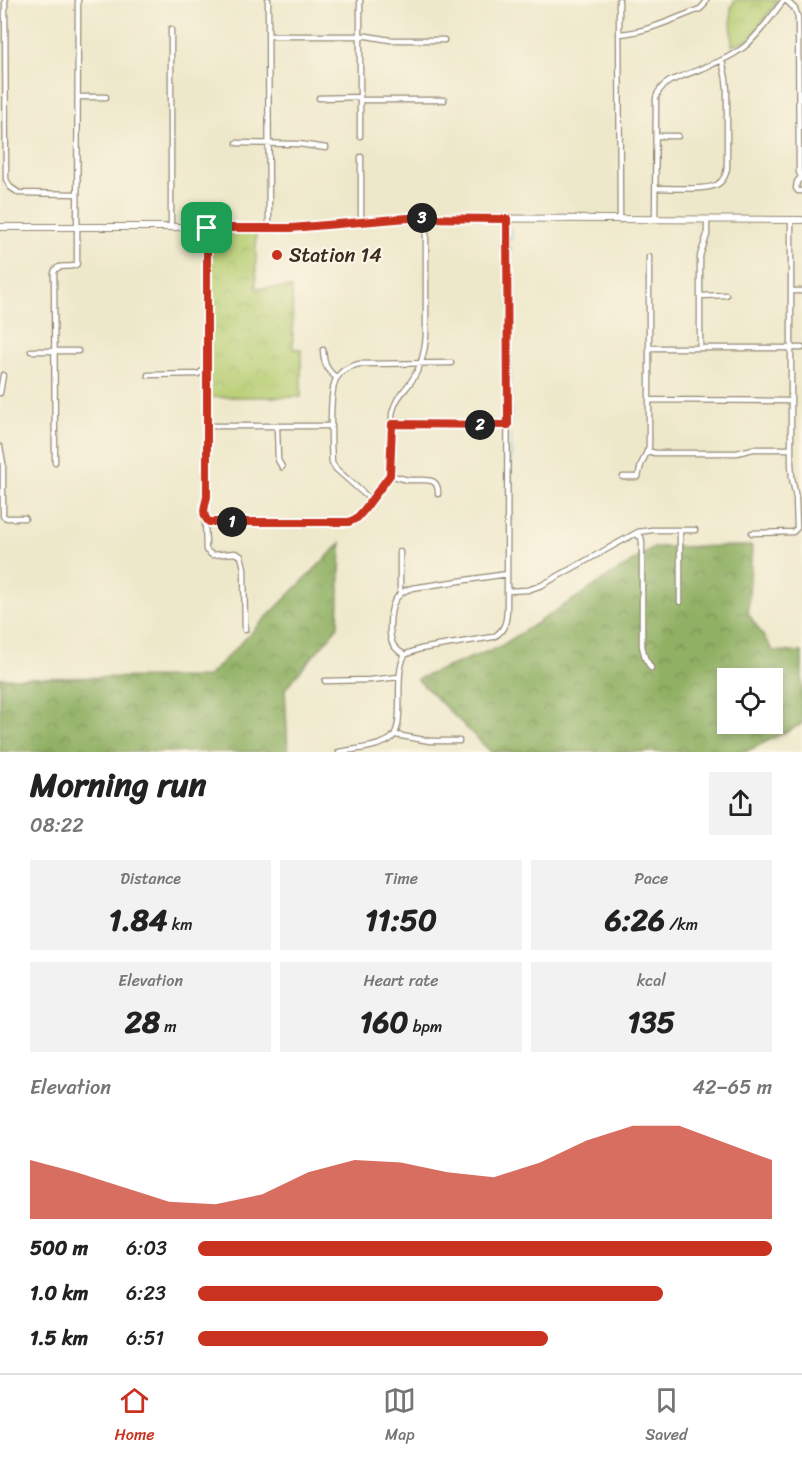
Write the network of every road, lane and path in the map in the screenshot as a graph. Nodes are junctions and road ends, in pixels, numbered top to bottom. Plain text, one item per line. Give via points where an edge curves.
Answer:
1 (5, 0) edge
2 (78, 0) edge
3 (268, 0) edge
4 (360, 0) edge
5 (619, 0) edge
6 (706, 0) edge
7 (785, 0) edge
8 (171, 29) dead end
9 (619, 34) junction
10 (268, 36) junction
11 (360, 36) junction
12 (444, 40) dead end
13 (722, 60) junction
14 (800, 76) edge
15 (78, 97) junction
16 (106, 97) dead end
17 (319, 98) dead end
18 (360, 98) junction
19 (444, 100) dead end
20 (801, 131) edge
21 (360, 136) dead end
22 (656, 136) junction
23 (678, 136) dead end
24 (237, 143) dead end
25 (268, 144) junction
26 (326, 148) dead end
27 (361, 157) dead end
28 (802, 178) edge
29 (656, 188) junction
30 (802, 191) edge
31 (77, 194) junction
32 (426, 218) junction
33 (507, 219) junction
34 (620, 220) junction
35 (656, 220) junction
36 (707, 220) junction
37 (791, 220) junction
38 (802, 220) edge
39 (361, 221) junction
40 (0, 227) edge
41 (78, 227) junction
42 (171, 227) junction
43 (207, 228) junction
44 (269, 228) junction
45 (649, 257) dead end
46 (791, 291) junction
47 (802, 291) edge
48 (726, 295) dead end
49 (700, 296) junction
50 (649, 348) junction
51 (700, 348) junction
52 (792, 348) junction
53 (802, 348) edge
54 (324, 350) dead end
55 (30, 351) dead end
56 (55, 351) junction
57 (78, 351) dead end
58 (451, 363) dead end
59 (420, 364) junction
60 (207, 368) junction
61 (3, 375) dead end
62 (148, 375) dead end
63 (337, 378) junction
64 (0, 393) edge
65 (649, 400) junction
66 (791, 401) junction
67 (392, 424) junction
68 (508, 425) junction
69 (207, 426) junction
70 (332, 426) junction
71 (277, 427) junction
72 (0, 447) edge
73 (791, 449) junction
74 (647, 451) junction
75 (55, 462) dead end
76 (282, 466) dead end
77 (390, 475) junction
78 (623, 477) dead end
79 (438, 494) dead end
80 (372, 500) junction
81 (204, 517) junction
82 (25, 519) dead end
83 (680, 530) junction
84 (695, 530) dead end
85 (752, 532) dead end
86 (635, 534) junction
87 (400, 552) dead end
88 (507, 574) junction
89 (507, 591) junction
90 (399, 594) junction
91 (680, 603) dead end
92 (244, 630) dead end
93 (405, 655) junction
94 (651, 668) dead end
95 (399, 677) junction
96 (325, 681) dead end
97 (396, 735) junction
98 (459, 741) dead end
99 (339, 752) edge

1 - 31 street via 6,179 19,193
2 - 15 street
3 - 10 street
4 - 11 street
5 - 9 street
6 - 9 street via 699,9 658,26
7 - 13 street via 749,42
7 - 14 street via 798,18
8 - 42 street
9 - 34 street
10 - 11 street
10 - 25 street
11 - 12 street
11 - 18 street
13 - 22 street via 661,87 656,98
13 - 29 street via 727,90 727,168 722,180 709,187
14 - 20 street
15 - 16 street
15 - 31 street
17 - 18 street
18 - 19 street
18 - 21 street
20 - 28 street
22 - 23 street
22 - 29 street
24 - 25 street
25 - 26 street
25 - 44 street
27 - 39 street
28 - 30 street via 796,188
29 - 35 street
31 - 41 street
32 - 33 main road
32 - 39 main road
32 - 59 street via 426,336
33 - 34 main road
33 - 68 street
34 - 35 main road
35 - 36 main road
36 - 37 main road
36 - 49 street via 706,241 700,256
37 - 38 main road
37 - 46 street
39 - 44 main road
40 - 41 main road
41 - 42 main road
41 - 56 street via 77,264 57,267 54,273
42 - 43 main road
43 - 44 main road
43 - 60 street
45 - 50 street
46 - 47 street
46 - 52 street
48 - 49 street
49 - 51 street
50 - 51 street
50 - 65 street
51 - 52 street
52 - 53 street
52 - 66 street
54 - 63 street via 326,366
55 - 56 street
56 - 57 street
56 - 75 street
58 - 59 street
59 - 63 street via 355,364
59 - 67 street via 396,401
60 - 62 street via 198,374
60 - 69 street
61 - 64 street
63 - 70 street via 332,394
65 - 66 street
65 - 74 street
66 - 73 street
67 - 68 street
67 - 77 street
68 - 88 street
69 - 71 street
69 - 81 street
70 - 71 street
70 - 80 street via 334,467
71 - 76 street via 278,459
72 - 82 street via 3,516
73 - 74 street via 736,453
73 - 85 street via 796,529
74 - 78 street via 639,477
77 - 79 street via 434,481
77 - 80 street
80 - 81 street via 357,518 344,523 212,523
81 - 92 street via 206,550 212,555 241,556
83 - 84 street
83 - 86 street
83 - 91 street
86 - 89 street via 542,585
86 - 94 street via 642,542 642,646
87 - 90 street
88 - 89 street
88 - 90 street via 412,588
89 - 93 street via 506,621 498,635
90 - 93 street via 391,612 390,636 395,648
93 - 95 street
95 - 96 street
95 - 97 street
97 - 98 street
97 - 99 street via 389,741

